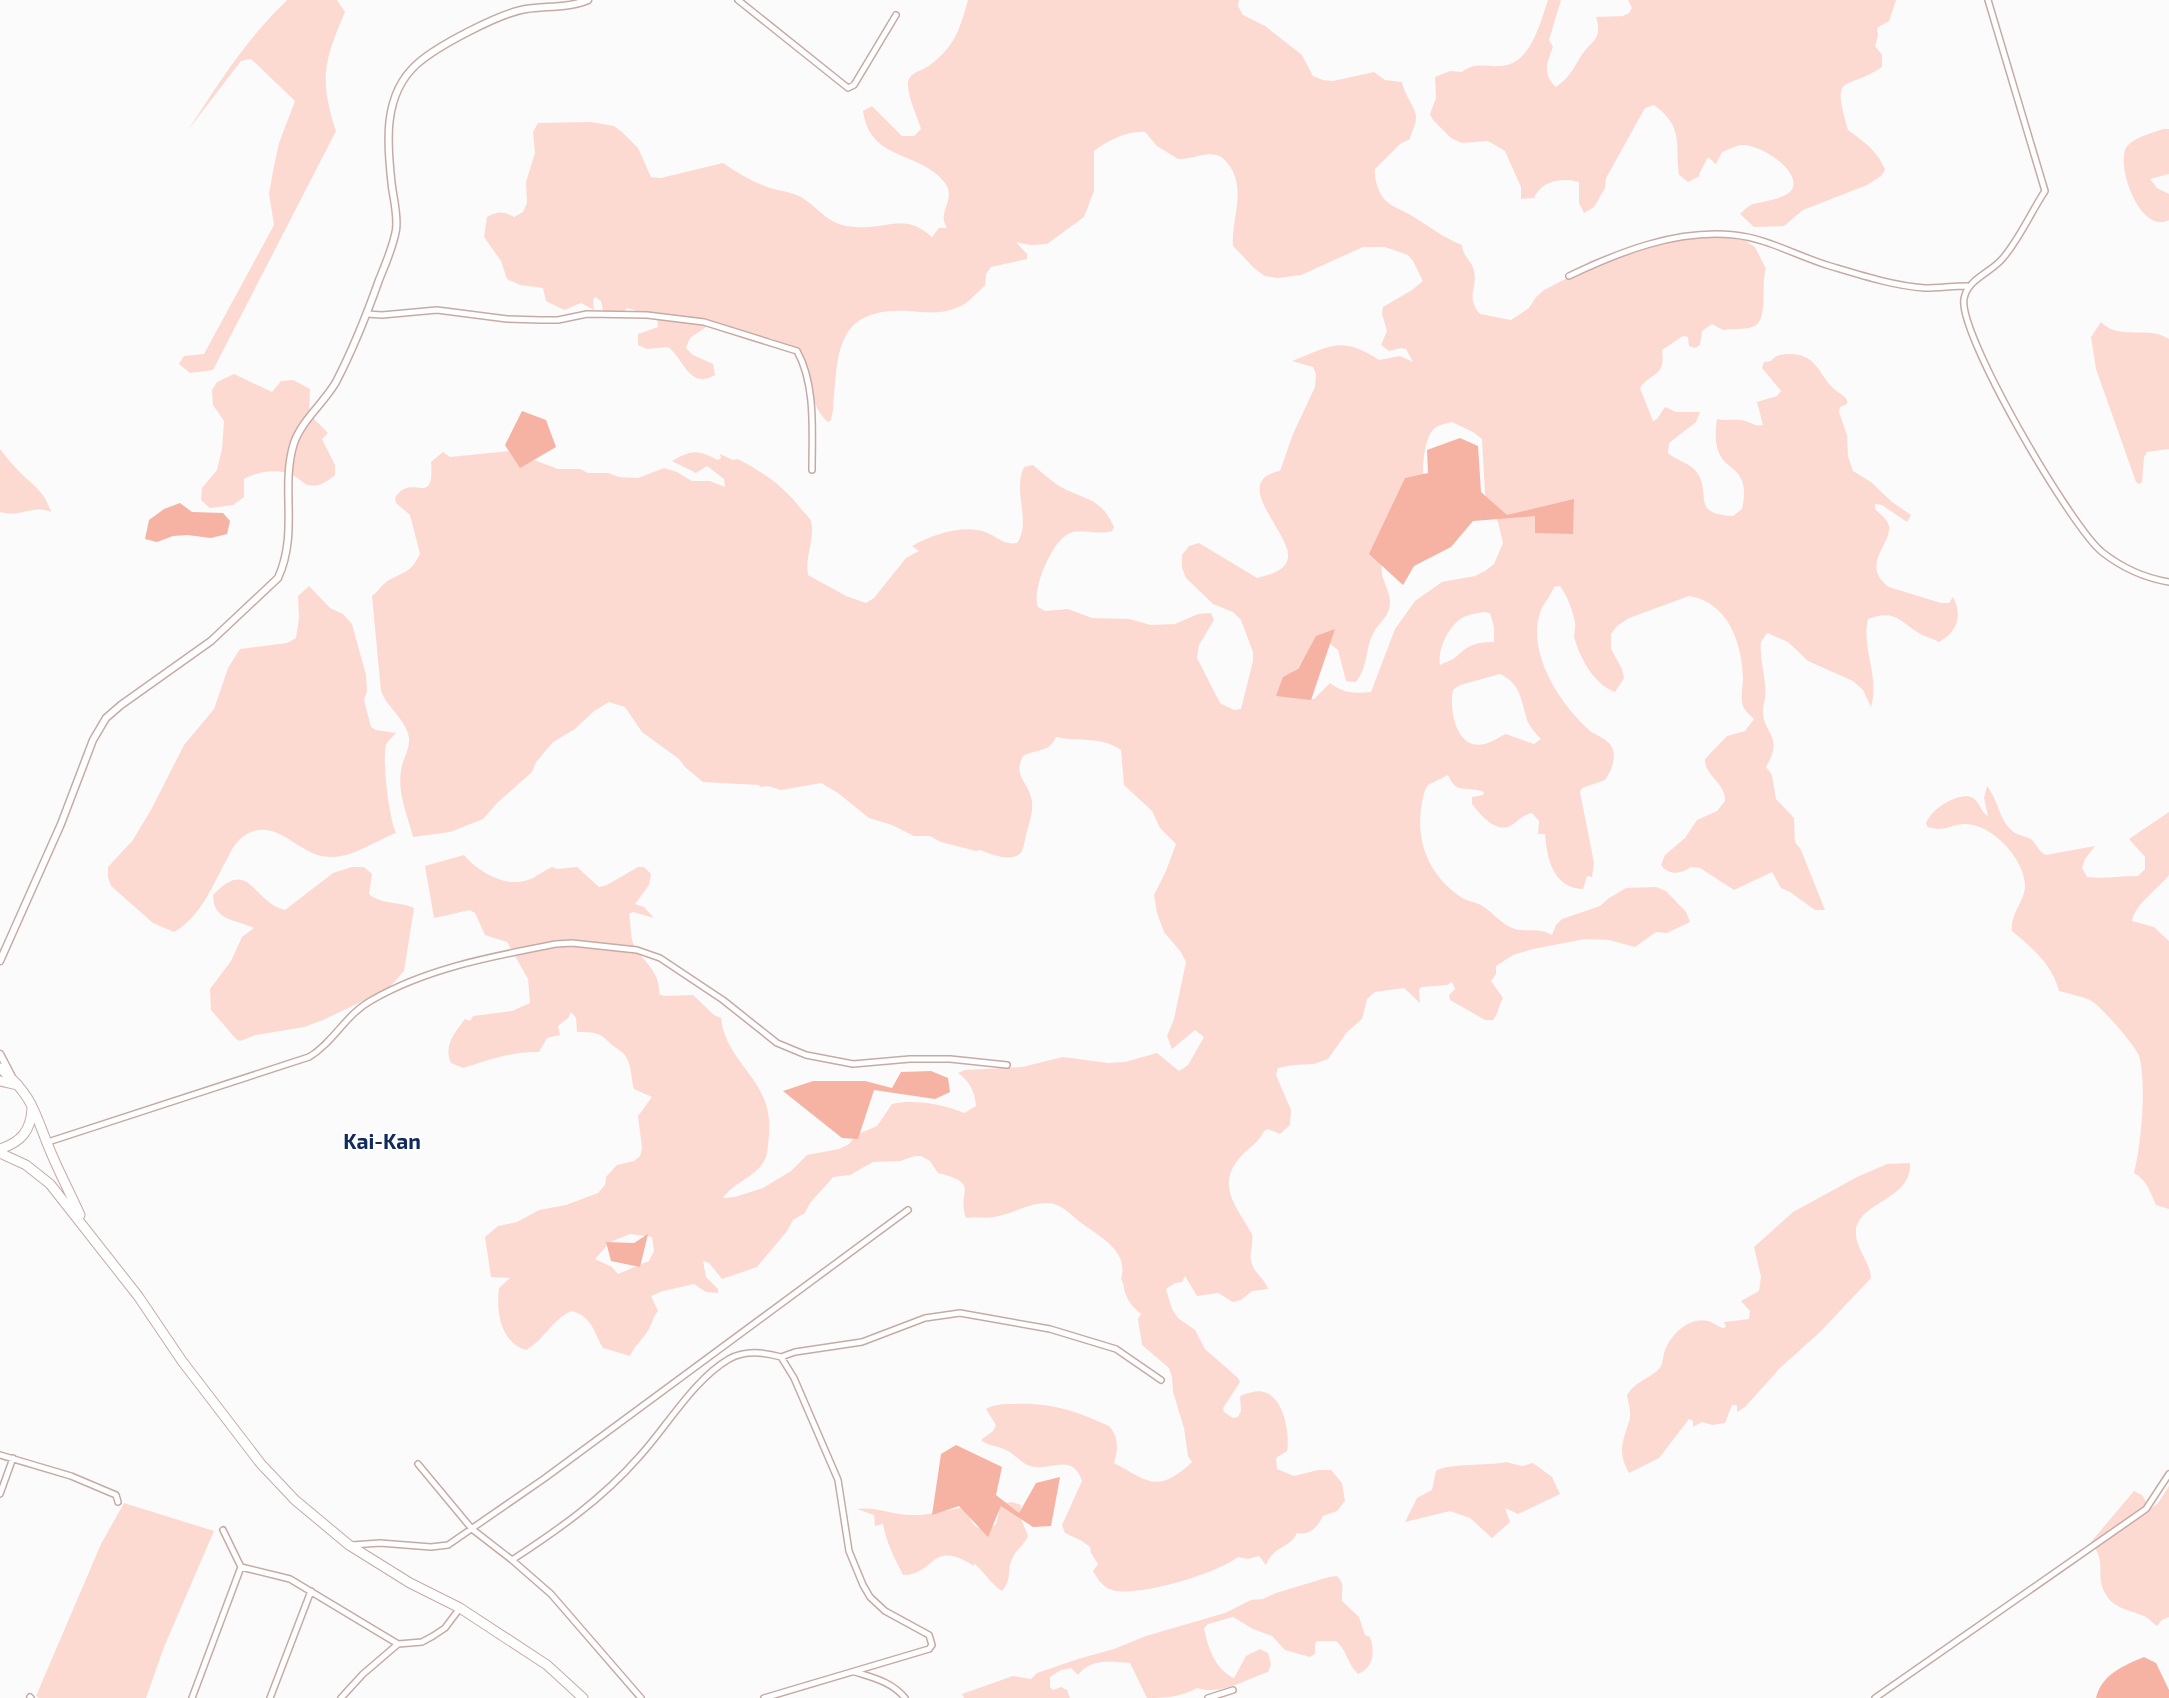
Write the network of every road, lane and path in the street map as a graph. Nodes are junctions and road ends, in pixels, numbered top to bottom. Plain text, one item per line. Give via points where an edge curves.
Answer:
1 (588, 0) edge
2 (738, 0) edge
3 (1988, 0) edge
4 (896, 15) dead end
5 (1569, 276) dead end
6 (1967, 286) junction
7 (367, 314) junction
8 (812, 470) dead end
9 (2169, 582) edge
10 (0, 961) edge
11 (0, 1054) edge
12 (1007, 1065) dead end
13 (0, 1068) edge
14 (11, 1077) junction
15 (0, 1081) edge
16 (20, 1086) junction
17 (32, 1103) junction
18 (48, 1142) junction
19 (0, 1151) edge
20 (908, 1210) dead end
21 (87, 1229) junction
22 (781, 1357) junction
23 (1161, 1380) dead end
24 (0, 1455) edge
25 (13, 1458) junction
26 (418, 1464) dead end
27 (2169, 1474) edge
28 (0, 1494) edge
29 (118, 1502) dead end
30 (471, 1529) junction
31 (223, 1530) dead end
32 (349, 1545) junction
33 (512, 1560) junction
34 (241, 1567) junction
35 (311, 1591) junction
36 (460, 1608) junction
37 (398, 1644) junction
38 (855, 1672) junction
39 (1233, 1690) dead end
40 (192, 1698) edge
41 (270, 1698) edge
42 (341, 1698) edge
43 (583, 1698) edge
44 (640, 1698) edge
45 (764, 1698) edge
46 (905, 1698) edge
47 (1208, 1698) edge
48 (1875, 1698) edge

1 - 7 street via 502,17 433,53 405,76 390,119 395,231
2 - 4 street via 848,88
3 - 6 street via 2045,191 2003,258
5 - 6 street via 1645,245 1692,235 1734,235 1880,279 1924,288
6 - 9 street via 1964,314 1981,355 2038,464 2083,532 2101,551 2132,570
7 - 8 street via 438,310 540,320 587,314 647,315 705,322 797,351 808,386
7 - 10 street via 336,383 293,446 289,540 278,578 211,641 106,718
11 - 14 street
12 - 18 street via 950,1059 853,1064 806,1055 778,1043 660,958 637,950 556,944 455,966 413,982 371,1000 309,1057
13 - 14 highway
14 - 16 highway
15 - 16 highway
16 - 17 highway
17 - 18 highway
17 - 19 highway via 23,1137
18 - 21 highway
19 - 21 highway via 50,1184
20 - 30 street
21 - 32 highway via 261,1464
22 - 23 street via 862,1342 925,1318 960,1313 1050,1329 1116,1349
22 - 33 street via 738,1355 709,1373 612,1484 580,1514
22 - 38 street via 838,1480 849,1550 863,1585 885,1611 925,1632 932,1641 929,1649
24 - 25 street
25 - 28 street
25 - 29 street via 100,1486 116,1495
26 - 30 street
27 - 48 street via 2146,1509
30 - 32 street via 441,1547
30 - 33 street
31 - 34 street
32 - 36 highway
33 - 44 street via 560,1604
34 - 35 street via 290,1579
34 - 40 street
35 - 37 street
35 - 41 street
36 - 37 street via 433,1636
36 - 43 highway via 547,1665
37 - 42 street
38 - 45 street
38 - 46 street via 885,1682
39 - 47 street

